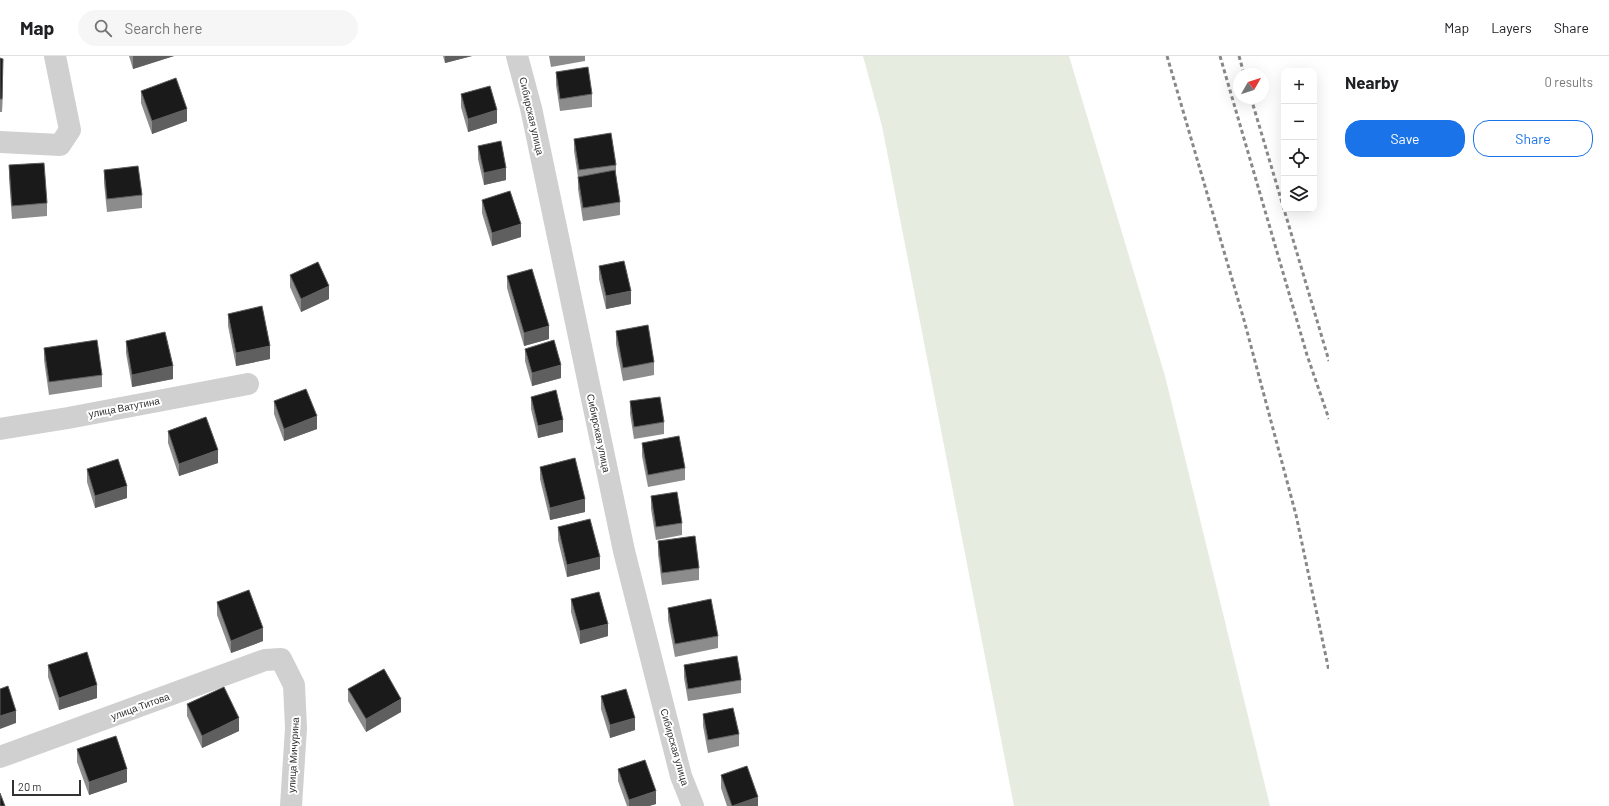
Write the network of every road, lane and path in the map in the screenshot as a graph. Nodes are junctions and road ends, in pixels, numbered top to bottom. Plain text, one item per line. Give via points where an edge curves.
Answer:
1 (55, 56) edge
2 (517, 56) edge
3 (0, 142) edge
4 (248, 384) dead end
5 (0, 429) edge
6 (281, 659) joint
7 (0, 757) edge
8 (290, 806) edge
9 (693, 806) edge

1 - 3 street via 70,130 60,145
2 - 9 street, Сибирская улица via 531,108 624,551 681,776
4 - 5 street, улица Ватутина
6 - 7 street, улица Титова via 265,660
6 - 8 street, улица Мичурина via 294,685 296,728

